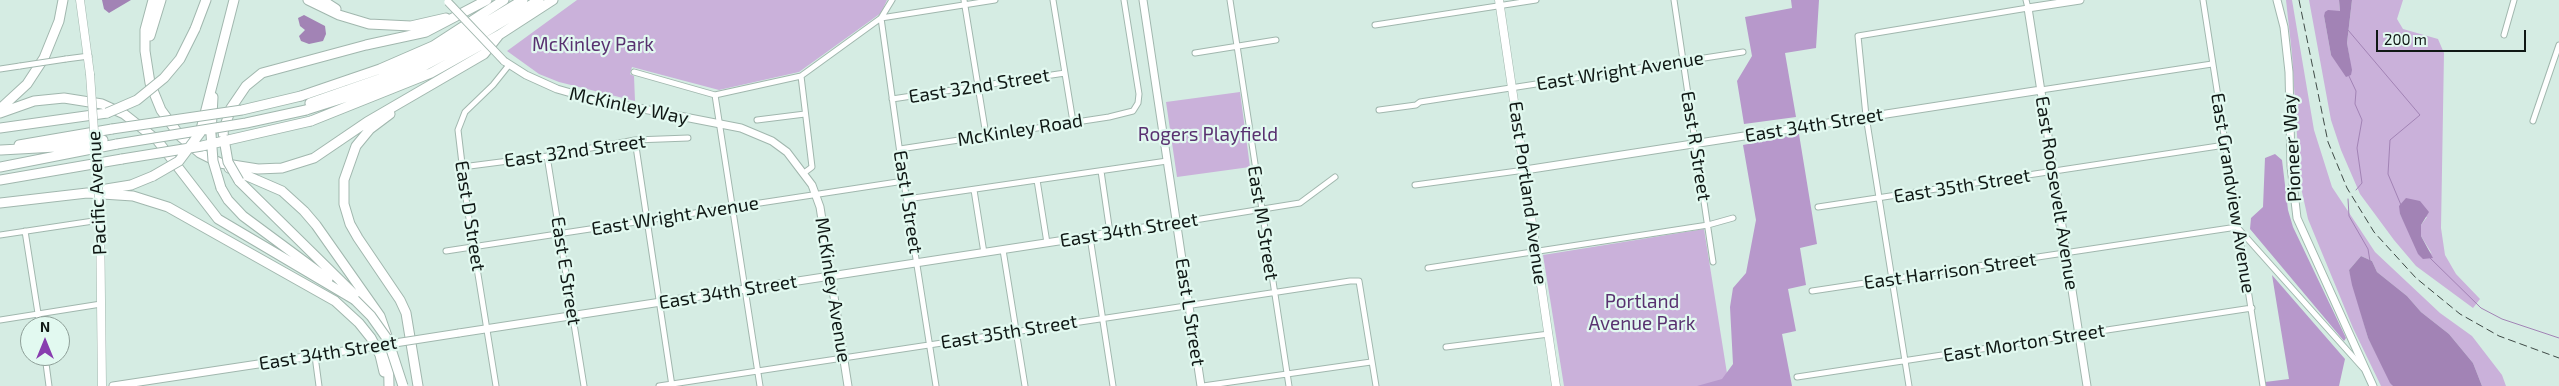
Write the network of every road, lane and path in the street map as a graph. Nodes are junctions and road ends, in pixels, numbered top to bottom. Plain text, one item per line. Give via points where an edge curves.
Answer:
1 (63, 0) edge
2 (80, 0) edge
3 (153, 0) edge
4 (161, 0) edge
5 (206, 0) edge
6 (230, 0) edge
7 (234, 0) edge
8 (308, 0) edge
9 (322, 0) edge
10 (486, 0) edge
11 (504, 0) edge
12 (523, 0) edge
13 (538, 0) edge
14 (553, 0) edge
15 (892, 0) edge
16 (995, 0) edge
17 (1053, 0) edge
18 (1124, 0) edge
19 (1143, 0) edge
20 (1230, 0) edge
21 (1536, 0) edge
22 (1674, 0) edge
23 (2026, 0) edge
24 (2080, 0) edge
25 (2203, 0) edge
26 (2277, 0) edge
27 (2514, 0) edge
28 (447, 1) edge
29 (965, 2) edge
30 (1500, 3) edge
31 (2028, 8) junction
32 (470, 9) junction
33 (881, 18) junction
34 (1375, 25) dead end
35 (396, 26) junction
36 (499, 34) junction
37 (2504, 35) dead end
38 (222, 39) junction
39 (1276, 40) dead end
40 (2559, 45) edge
41 (1238, 46) junction
42 (1743, 52) dead end
43 (1195, 53) dead end
44 (89, 56) junction
45 (217, 60) junction
46 (1683, 61) junction
47 (506, 63) junction
48 (2212, 64) junction
49 (0, 69) edge
50 (461, 69) junction
51 (634, 72) dead end
52 (1065, 73) junction
53 (801, 76) junction
54 (150, 83) junction
55 (978, 86) junction
56 (1512, 88) junction
57 (2041, 90) junction
58 (715, 95) junction
59 (892, 99) junction
60 (304, 104) junction
61 (0, 109) edge
62 (1379, 110) dead end
63 (0, 113) edge
64 (805, 114) junction
65 (1866, 116) junction
66 (757, 120) dead end
67 (2533, 121) dead end
68 (1073, 122) junction
69 (719, 124) junction
70 (0, 128) edge
71 (986, 135) junction
72 (115, 137) junction
73 (688, 138) dead end
74 (635, 140) junction
75 (1696, 143) junction
76 (2224, 145) junction
77 (900, 149) junction
78 (1, 150) edge
79 (547, 156) junction
80 (1167, 161) junction
81 (220, 163) junction
82 (0, 167) edge
83 (462, 167) junction
84 (1525, 170) junction
85 (1101, 171) junction
86 (2053, 172) junction
87 (804, 173) junction
88 (1335, 178) dead end
89 (0, 180) edge
90 (1037, 180) junction
91 (904, 181) junction
92 (1415, 185) dead end
93 (974, 190) junction
94 (87, 194) junction
95 (816, 194) junction
96 (907, 199) junction
97 (1879, 199) junction
98 (0, 203) edge
99 (732, 207) junction
100 (1818, 207) dead end
101 (1262, 209) junction
102 (100, 218) junction
103 (1733, 218) dead end
104 (647, 220) junction
105 (1176, 223) junction
106 (1708, 225) junction
107 (2237, 227) junction
108 (25, 231) junction
109 (1110, 233) junction
110 (560, 234) junction
111 (0, 235) edge
112 (1090, 236) junction
113 (1046, 243) junction
114 (474, 247) junction
115 (1003, 250) junction
116 (446, 251) dead end
117 (1536, 251) junction
118 (984, 253) junction
119 (2066, 254) junction
120 (918, 262) junction
121 (1712, 262) dead end
122 (1428, 268) dead end
123 (831, 276) junction
124 (1892, 279) junction
125 (328, 282) junction
126 (745, 290) junction
127 (1274, 291) junction
128 (1812, 291) dead end
129 (659, 303) junction
130 (101, 304) junction
131 (1189, 304) junction
132 (2252, 308) junction
133 (38, 314) junction
134 (573, 316) junction
135 (1102, 317) junction
136 (0, 320) edge
137 (486, 329) junction
138 (1017, 331) junction
139 (1548, 334) junction
140 (2079, 335) junction
141 (929, 344) junction
142 (1446, 347) dead end
143 (314, 356) junction
144 (844, 358) junction
145 (1905, 361) junction
146 (1371, 362) junction
147 (46, 366) edge
148 (758, 371) junction
149 (384, 372) junction
150 (2367, 372) junction
151 (1287, 374) junction
152 (1797, 377) dead end
153 (672, 385) edge
154 (49, 386) edge
155 (102, 386) edge
156 (113, 386) edge
157 (319, 386) edge
158 (387, 386) edge
159 (403, 386) edge
160 (418, 386) edge
161 (496, 386) edge
162 (584, 386) edge
163 (659, 386) edge
164 (760, 386) edge
165 (848, 386) edge
166 (936, 386) edge
167 (1025, 386) edge
168 (1113, 386) edge
169 (1202, 386) edge
170 (1289, 386) edge
171 (1376, 386) edge
172 (1556, 386) edge
173 (1909, 386) edge
174 (2087, 386) edge
175 (2263, 386) edge
176 (2373, 386) edge

1 - 61 highway via 59,21 44,58 27,84
2 - 44 main road, Pacific Avenue
3 - 54 highway via 144,38
4 - 54 highway via 149,42
5 - 70 highway, bridge via 189,42 167,74 141,97 106,113
6 - 38 highway
7 - 38 highway
8 - 35 highway via 353,20
9 - 35 highway via 358,18
10 - 32 highway
11 - 60 highway via 433,46
12 - 60 highway via 428,57 379,79
13 - 60 highway via 409,74 348,98
14 - 36 highway
15 - 33 street
16 - 29 street
17 - 52 street
18 - 68 street, McKinley Road via 1139,94 1137,105 1128,113
19 - 80 street, East L Street
20 - 41 street, East M Street
21 - 30 street
22 - 46 street, East R Street
23 - 31 street, East Roosevelt Avenue
24 - 31 street
25 - 48 street, East Grandview Avenue
26 - 150 street, Pioneer Way via 2289,72 2291,166 2297,218
27 - 37 street
28 - 47 street, McKinley Way, bridge
29 - 33 street
29 - 55 street
30 - 34 street
30 - 56 main road, East Portland Avenue
31 - 57 street, East Roosevelt Avenue
31 - 65 street via 1858,36
32 - 35 highway via 433,22
32 - 149 highway, bridge via 426,32 275,68 257,76 235,102 226,119 224,139 228,162 239,182 356,293 378,328
33 - 53 street
33 - 59 street, East I Street
36 - 50 highway via 484,54
36 - 89 highway, bridge via 431,73 311,121 202,146
38 - 45 highway
39 - 41 street
40 - 67 street
41 - 43 street
41 - 101 street, East M Street
42 - 46 street, East Wright Avenue
44 - 49 street, bridge
44 - 102 main road, Pacific Avenue, bridge
45 - 94 highway, bridge via 200,133 179,161 131,185
45 - 125 highway, bridge via 211,134 213,161 221,188 243,216
46 - 56 street, East Wright Avenue
46 - 75 street, East R Street
47 - 69 street, McKinley Way via 543,84 570,93
47 - 83 street, East D Street via 461,117 458,130
48 - 57 street, East 34th Street
48 - 76 street, East Grandview Avenue
50 - 81 highway via 302,163 258,169
50 - 160 highway via 370,129 356,146 344,180 344,204 350,224 406,313
51 - 58 street
52 - 55 street, East 32nd Street
52 - 68 street
53 - 58 street
53 - 64 street
54 - 81 highway via 161,110 180,136 200,153
55 - 59 street, East 32nd Street
55 - 71 street
56 - 62 street, East Wright Avenue
56 - 84 main road, East Portland Avenue
57 - 65 street, East 34th Street
57 - 86 street, East Roosevelt Avenue
58 - 69 street
59 - 77 street, East I Street
60 - 72 highway, bridge via 242,110
60 - 72 highway, bridge via 246,123
63 - 125 highway via 54,98 88,100 112,107 157,140 218,219
64 - 66 street
64 - 87 street via 812,166
65 - 75 street, East 34th Street
65 - 97 street
68 - 71 street, McKinley Road
69 - 87 street, McKinley Way via 772,140
69 - 99 street
71 - 77 street, McKinley Road
72 - 78 highway
72 - 82 highway
73 - 74 street, East 32nd Street
74 - 79 street, East 32nd Street
74 - 104 street
75 - 84 street, East 34th Street
75 - 106 street, East R Street
76 - 86 street, East 35th Street
76 - 107 street, East Grandview Avenue
77 - 91 street, East I Street
79 - 83 street, East 32nd Street
79 - 110 street, East E Street
80 - 85 street
80 - 105 street, East L Street
81 - 158 highway via 282,191 316,225 380,316 388,343
83 - 114 street, East D Street
84 - 92 street, East 34th Street
84 - 117 main road, East Portland Avenue
85 - 90 street
85 - 109 street
86 - 97 street, East 35th Street
86 - 119 street, East Roosevelt Avenue
87 - 95 street, McKinley Way
88 - 101 street, East 34th Street via 1300,203
90 - 93 street
90 - 113 street
91 - 95 street, East Wright Avenue
91 - 96 street, East I Street
93 - 96 street
93 - 118 street
94 - 98 highway
94 - 149 highway via 134,196 160,203 314,288 342,307 365,330 376,347
95 - 99 street, East Wright Avenue
95 - 123 street, McKinley Avenue
96 - 120 street, East I Street
97 - 100 street, East 35th Street
97 - 124 street
99 - 104 street, East Wright Avenue
99 - 126 street
101 - 105 street, East 34th Street
101 - 127 street, East M Street
102 - 108 street
102 - 130 main road, Pacific Avenue
103 - 106 street
104 - 110 street, East Wright Avenue
104 - 129 street
105 - 109 street, East 34th Street
105 - 131 street, East L Street
106 - 117 street
106 - 121 street, East R Street
107 - 119 street, East Harrison Street
107 - 132 street, East Grandview Avenue
107 - 150 street
108 - 111 street
108 - 133 street
109 - 112 street, East 34th Street
110 - 114 street, East Wright Avenue
110 - 134 street, East E Street
112 - 113 street, East 34th Street
112 - 135 street
113 - 115 street, East 34th Street
114 - 116 street, East Wright Avenue
114 - 137 street, East D Street
115 - 118 street, East 34th Street
115 - 138 street
117 - 122 street
117 - 139 main road, East Portland Avenue
118 - 120 street, East 34th Street
119 - 124 street, East Harrison Street
119 - 140 street, East Roosevelt Avenue
120 - 123 street, East 34th Street
120 - 141 street, East I Street
123 - 126 street, East 34th Street
123 - 144 street, McKinley Avenue
124 - 128 street, East Harrison Street
124 - 145 street
125 - 159 highway, bridge via 355,300 371,316 388,340
126 - 129 street, East 34th Street
126 - 148 street
127 - 131 street, East 35th Street
127 - 146 street, East 35th Street via 1359,281
127 - 151 street, East M Street
129 - 134 street, East 34th Street
129 - 153 street
130 - 133 street
130 - 155 main road, Pacific Avenue
131 - 135 street, East 35th Street
131 - 169 street, East L Street
132 - 140 street, East Morton Street
132 - 175 street, East Grandview Avenue
133 - 136 street
134 - 137 street, East 34th Street
134 - 162 street, East E Street
135 - 138 street, East 35th Street
135 - 168 street
137 - 143 street, East 34th Street, bridge
137 - 161 street, East D Street
138 - 141 street, East 35th Street
138 - 167 street
139 - 142 street
139 - 172 main road, East Portland Avenue
140 - 145 street, East Morton Street
140 - 174 street, East Roosevelt Avenue
141 - 144 street, East 35th Street
141 - 166 street, East I Street
143 - 156 street, East 34th Street
143 - 157 street
144 - 148 street, East 35th Street
144 - 165 street, McKinley Avenue
145 - 152 street, East Morton Street
145 - 173 street
146 - 151 street
146 - 171 street
147 - 154 street
148 - 153 street, East 35th Street
148 - 164 street
149 - 158 highway
150 - 176 street, Pioneer Way
151 - 169 street
151 - 170 street, East M Street
153 - 163 street, East 35th Street

